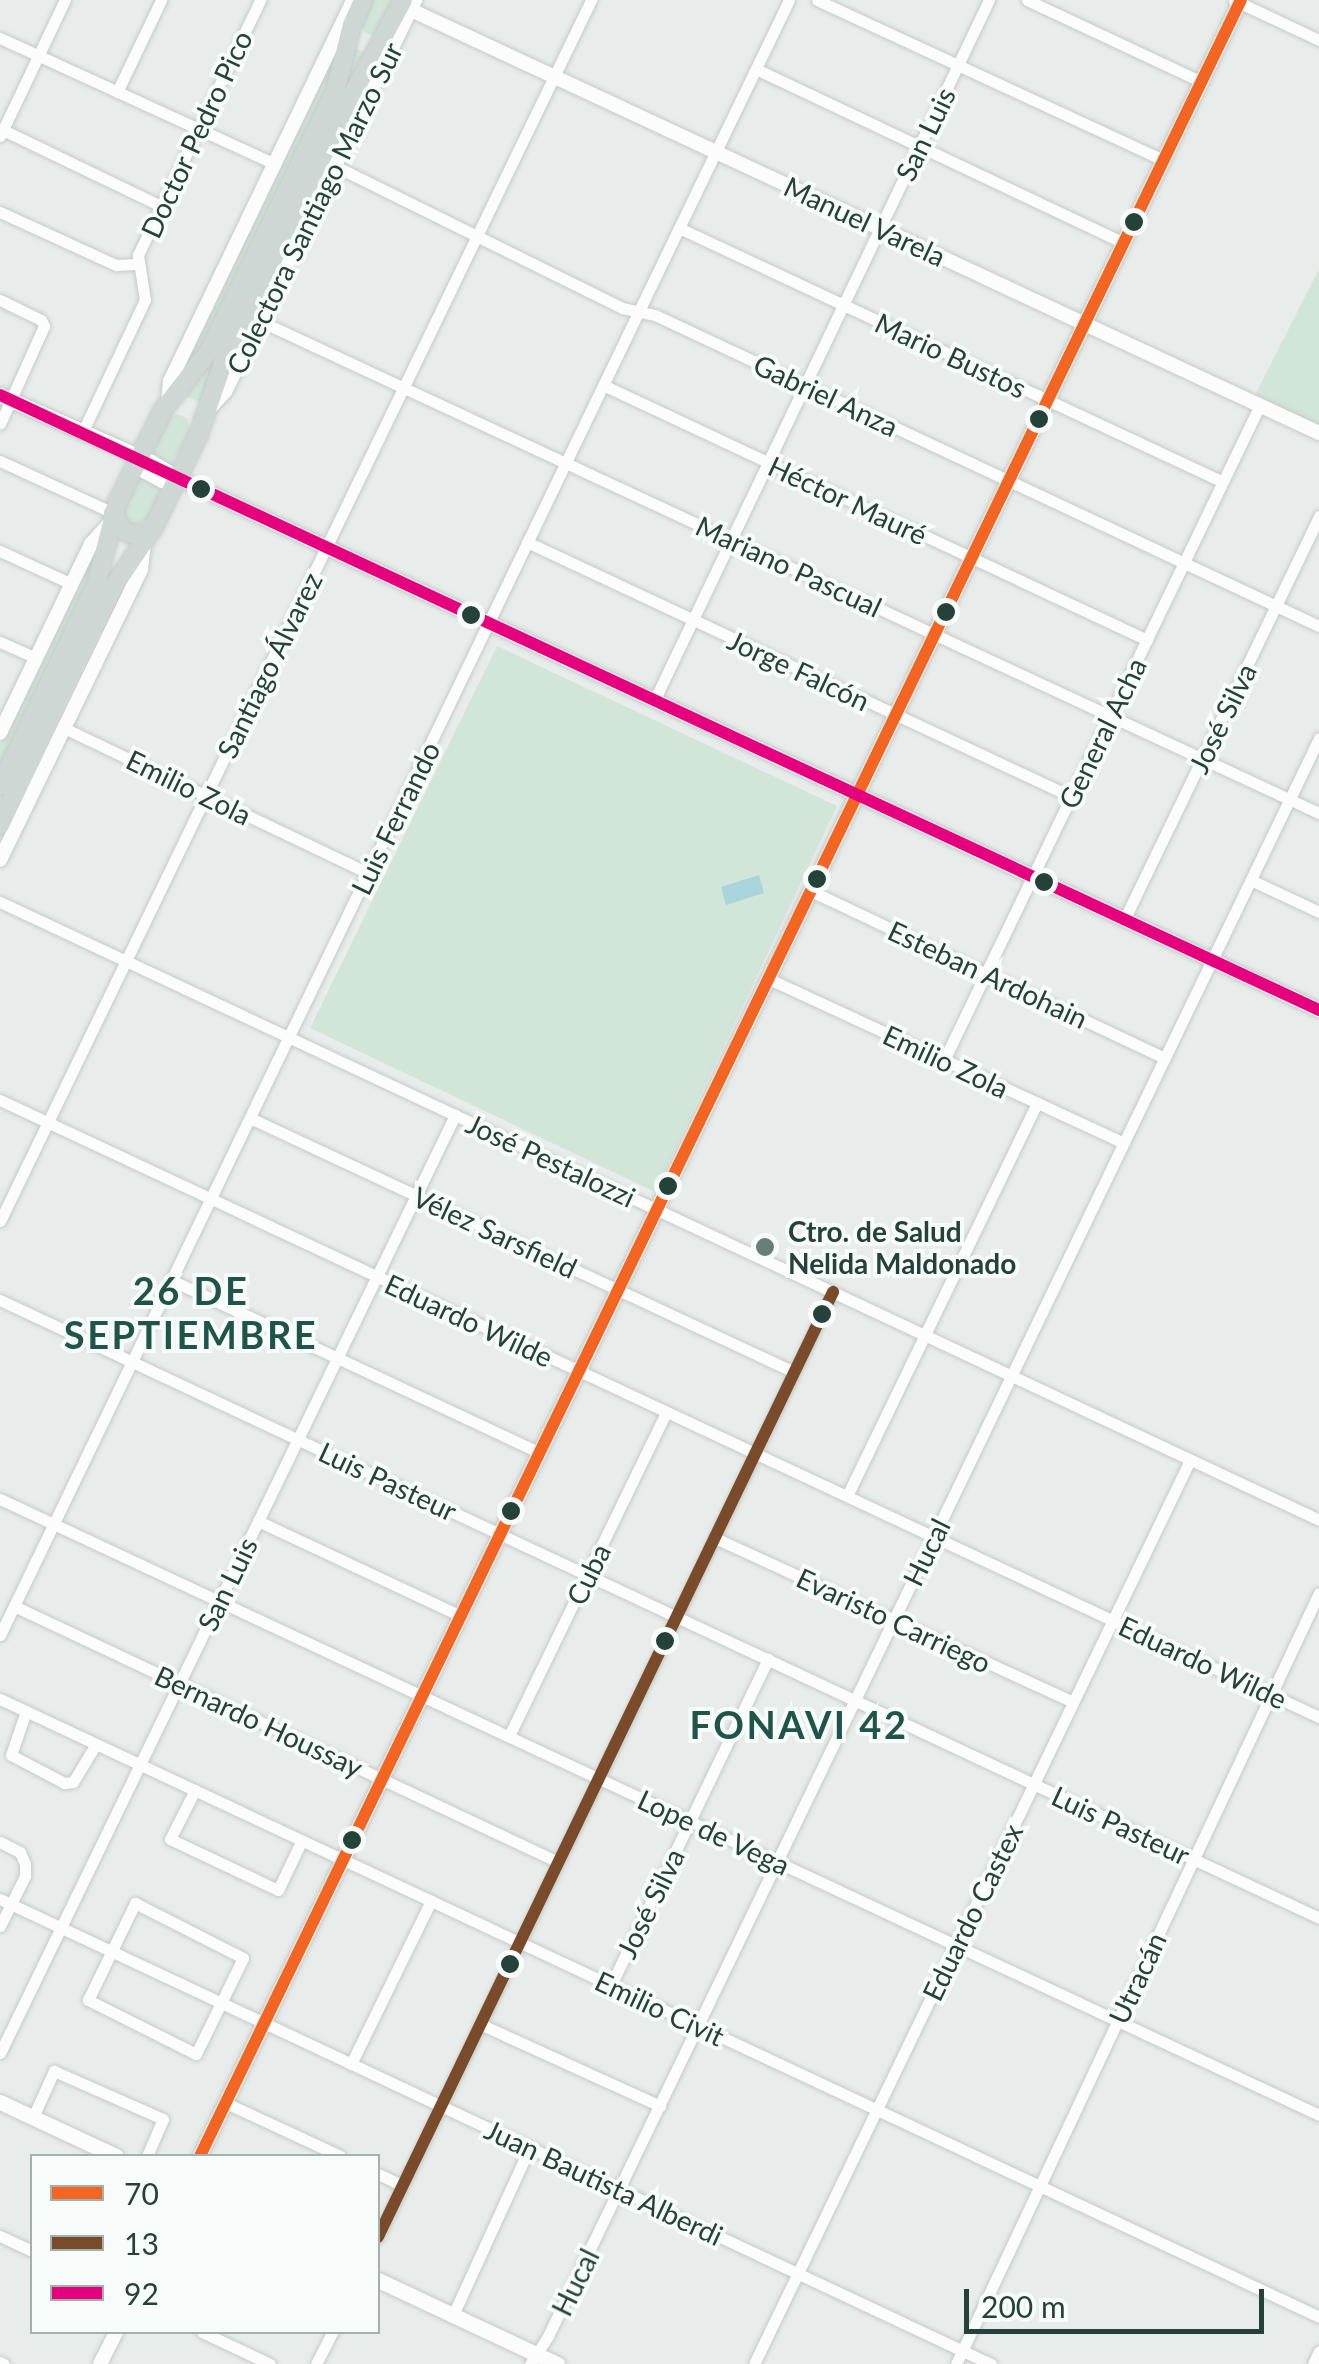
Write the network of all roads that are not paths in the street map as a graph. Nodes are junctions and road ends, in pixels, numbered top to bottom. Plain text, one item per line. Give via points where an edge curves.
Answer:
1 (65, 0) edge
2 (161, 0) edge
3 (260, 0) edge
4 (590, 0) edge
5 (789, 0) edge
6 (817, 0) edge
7 (989, 0) edge
8 (1026, 0) edge
9 (1238, 1) edge
10 (410, 3) edge
11 (354, 10) edge
12 (392, 36) junction
13 (0, 38) edge
14 (1319, 40) edge
15 (38, 55) junction
16 (958, 65) junction
17 (756, 69) junction
18 (554, 76) junction
19 (1202, 82) junction
20 (117, 92) junction
21 (198, 129) junction
22 (2, 133) edge
23 (919, 146) junction
24 (716, 152) junction
25 (1164, 160) junction
26 (274, 164) junction
27 (335, 166) junction
28 (162, 206) junction
29 (0, 212) edge
30 (679, 228) junction
31 (880, 228) junction
32 (477, 236) junction
33 (1124, 242) junction
34 (136, 264) junction
35 (0, 300) edge
36 (843, 305) junction
37 (638, 312) junction
38 (260, 320) junction
39 (1085, 324) junction
40 (804, 385) junction
41 (603, 386) junction
42 (404, 388) junction
43 (6, 398) edge
44 (1048, 400) junction
45 (1260, 405) junction
46 (163, 410) junction
47 (206, 412) junction
48 (0, 424) edge
49 (1319, 433) edge
50 (82, 434) junction
51 (198, 436) junction
52 (138, 460) junction
53 (0, 461) edge
54 (566, 462) junction
55 (768, 462) junction
56 (178, 478) junction
57 (1009, 481) junction
58 (1223, 482) junction
59 (1319, 516) edge
60 (111, 518) junction
61 (156, 523) junction
62 (731, 539) junction
63 (144, 540) junction
64 (527, 542) junction
65 (326, 548) junction
66 (0, 551) edge
67 (972, 558) junction
68 (1184, 562) junction
69 (72, 584) junction
70 (1276, 606) junction
71 (692, 620) junction
72 (488, 623) junction
73 (1319, 626) edge
74 (935, 634) junction
75 (1147, 640) junction
76 (0, 642) edge
77 (36, 658) junction
78 (654, 700) junction
79 (6, 703) edge
80 (896, 715) junction
81 (1110, 716) junction
82 (64, 728) junction
83 (0, 733) edge
84 (1319, 738) edge
85 (1202, 758) junction
86 (0, 786) edge
87 (206, 796) junction
88 (857, 796) junction
89 (1072, 796) junction
90 (1290, 799) junction
91 (1319, 812) edge
92 (0, 825) edge
93 (0, 860) edge
94 (368, 873) junction
95 (1032, 878) junction
96 (1251, 880) junction
97 (811, 891) junction
98 (0, 902) edge
99 (1319, 912) edge
100 (1124, 920) junction
101 (126, 961) junction
102 (1212, 961) junction
103 (986, 974) junction
104 (768, 979) junction
105 (1319, 1010) edge
106 (289, 1037) junction
107 (1165, 1058) junction
108 (944, 1060) junction
109 (0, 1100) edge
110 (1037, 1103) junction
111 (455, 1115) junction
112 (250, 1118) junction
113 (48, 1123) junction
114 (1124, 1144) junction
115 (416, 1196) junction
116 (210, 1199) junction
117 (657, 1210) junction
118 (0, 1221) edge
119 (376, 1276) junction
120 (171, 1280) junction
121 (618, 1290) junction
122 (833, 1292) junction
123 (0, 1300) edge
124 (925, 1335) junction
125 (337, 1358) junction
126 (132, 1362) junction
127 (579, 1371) junction
128 (794, 1372) junction
129 (1012, 1376) junction
130 (666, 1412) junction
131 (298, 1439) junction
132 (540, 1453) junction
133 (755, 1453) junction
134 (1190, 1460) junction
135 (847, 1496) junction
136 (0, 1499) edge
137 (1319, 1520) edge
138 (258, 1521) junction
139 (54, 1524) junction
140 (500, 1534) junction
141 (934, 1537) junction
142 (714, 1538) junction
143 (587, 1575) junction
144 (1319, 1592) edge
145 (219, 1601) junction
146 (14, 1606) junction
147 (461, 1616) junction
148 (676, 1617) junction
149 (894, 1620) junction
150 (1112, 1620) junction
151 (0, 1635) edge
152 (768, 1660) junction
153 (179, 1684) junction
154 (1271, 1694) junction
155 (422, 1696) junction
156 (0, 1699) edge
157 (855, 1700) junction
158 (1073, 1702) junction
159 (26, 1711) junction
160 (1319, 1716) edge
161 (509, 1736) junction
162 (96, 1744) junction
163 (140, 1764) junction
164 (599, 1778) junction
165 (382, 1779) junction
166 (1034, 1784) junction
167 (195, 1790) junction
168 (690, 1821) junction
169 (302, 1840) junction
170 (0, 1842) edge
171 (1194, 1859) junction
172 (344, 1860) junction
173 (558, 1862) junction
174 (777, 1862) junction
175 (5, 1901) edge
176 (431, 1901) junction
177 (1319, 1918) edge
178 (0, 1926) edge
179 (61, 1927) junction
180 (520, 1942) junction
181 (956, 1945) junction
182 (112, 1951) junction
183 (611, 1985) junction
184 (221, 2002) junction
185 (1118, 2020) junction
186 (265, 2023) junction
187 (480, 2024) junction
188 (698, 2026) junction
189 (0, 2053) edge
190 (351, 2064) junction
191 (0, 2102) edge
192 (226, 2103) junction
193 (441, 2106) junction
194 (660, 2106) junction
195 (877, 2110) junction
196 (1319, 2114) edge
197 (32, 2118) junction
198 (530, 2147) junction
199 (112, 2154) edge
200 (148, 2154) edge
201 (201, 2154) edge
202 (336, 2154) edge
203 (380, 2175) edge
204 (402, 2186) junction
205 (1040, 2186) junction
206 (619, 2189) junction
207 (380, 2233) edge
208 (0, 2236) edge
209 (30, 2250) edge
210 (798, 2273) junction
211 (380, 2281) edge
212 (452, 2315) junction
213 (1319, 2317) edge
214 (115, 2334) edge
215 (206, 2334) edge
216 (331, 2334) edge
217 (962, 2350) junction
218 (1319, 2351) edge
219 (534, 2359) edge
220 (100, 2364) edge
221 (270, 2364) edge
222 (316, 2364) edge
223 (557, 2364) edge
224 (754, 2364) edge
225 (956, 2364) edge
226 (991, 2364) edge
227 (1312, 2364) edge

1 - 15 street
2 - 20 street
3 - 21 street, Doctor Pedro Pico
4 - 18 street, Santiago Álvarez
5 - 17 street, Luis Ferrando
6 - 16 street
7 - 16 street, San Luis
8 - 19 street
9 - 14 street
9 - 19 street
10 - 12 main road
10 - 18 street, Manuel Varela
11 - 12 main road via 363,43
11 - 26 street, Colectora Santiago Marzo Sur
11 - 46 main road via 335,92 200,366
12 - 27 street, Colectora Santiago Marzo Sur
12 - 47 main road via 350,99 222,363
13 - 15 street
15 - 20 street
15 - 22 street
16 - 23 street, San Luis
16 - 25 street
17 - 23 street
17 - 24 street, Luis Ferrando
18 - 24 street, Manuel Varela
18 - 32 street, Santiago Álvarez
19 - 25 street
20 - 21 street
21 - 26 street
21 - 28 street, Doctor Pedro Pico
22 - 28 street
23 - 31 street, San Luis
23 - 33 street
24 - 30 street, Luis Ferrando
24 - 31 street, Manuel Varela
25 - 33 street
26 - 46 street, Colectora Santiago Marzo Sur via 170,381
27 - 32 street, Gabriel Anza
27 - 38 street, Colectora Santiago Marzo Sur
28 - 34 street, Doctor Pedro Pico
29 - 34 street via 116,264
30 - 36 street, Mario Bustos
30 - 37 street, Luis Ferrando
31 - 36 street, San Luis
31 - 39 street, Manuel Varela
32 - 37 street, Gabriel Anza
32 - 42 street, Santiago Álvarez
33 - 39 street
34 - 50 street, Doctor Pedro Pico via 145,300
35 - 43 street via 44,324
36 - 40 street, San Luis
36 - 44 street, Mario Bustos
37 - 40 street, Gabriel Anza
37 - 41 street, Luis Ferrando
38 - 42 street, Mariano Pascual
38 - 47 street, Colectora Santiago Marzo Sur via 225,392
39 - 44 street
39 - 45 street, Manuel Varela
40 - 55 street, San Luis
40 - 57 street, Gabriel Anza
41 - 54 street, Luis Ferrando
41 - 55 street, Héctor Mauré
42 - 54 street, Mariano Pascual
42 - 65 street, Santiago Álvarez
43 - 48 street
43 - 50 main road
44 - 57 street
44 - 58 street, Mario Bustos
45 - 49 street, Manuel Varela
45 - 58 street, General Acha
46 - 51 main road via 188,407 200,422
46 - 52 main road
47 - 51 main road
50 - 52 main road
51 - 56 main road
52 - 56 main road via 162,480
52 - 60 main road
53 - 60 street
54 - 62 street, Mariano Pascual
54 - 64 street, Luis Ferrando
55 - 62 street, San Luis
55 - 67 street, Héctor Mauré
56 - 61 main road
56 - 65 street
57 - 67 street
57 - 68 street, Gabriel Anza
58 - 68 street, General Acha
59 - 70 street, José Silva
60 - 61 main road via 130,534
60 - 69 street
60 - 86 main road via 96,586
61 - 63 main road
62 - 71 street, San Luis
62 - 74 street, Mariano Pascual
63 - 82 street via 141,569
63 - 92 main road via 114,586
64 - 71 street, Jorge Falcón
64 - 72 street, Luis Ferrando
65 - 72 street
65 - 87 street, Santiago Álvarez
66 - 69 street
67 - 74 street
67 - 75 street, Héctor Mauré
68 - 70 street, Gabriel Anza
68 - 75 street, General Acha
69 - 77 street
70 - 73 street, Gabriel Anza
70 - 85 street, José Silva
71 - 78 street, San Luis
71 - 80 street, Jorge Falcón
72 - 78 street
72 - 94 street, Luis Ferrando
74 - 80 street
74 - 81 street, Mariano Pascual
75 - 81 street, General Acha
76 - 77 street
77 - 79 street
78 - 88 street
79 - 83 street
80 - 88 street
80 - 89 street, Jorge Falcón
81 - 85 street, Mariano Pascual
81 - 89 street, General Acha
82 - 87 street, Emilio Zola
82 - 93 street
84 - 90 street, Hucal
85 - 90 street, Mariano Pascual
85 - 100 street, José Silva
87 - 94 street, Emilio Zola
87 - 101 street, Santiago Álvarez
88 - 95 street
88 - 97 street
89 - 95 street, General Acha
90 - 91 street, Mariano Pascual
90 - 96 street, Hucal
94 - 106 street, Luis Ferrando
95 - 100 street
95 - 103 street, General Acha
96 - 99 street
96 - 102 street, Hucal
97 - 103 street, Esteban Ardohain
97 - 104 street
98 - 101 street, José Pestalozzi
100 - 102 street
101 - 106 street, José Pestalozzi
101 - 113 street, Santiago Álvarez
102 - 105 street
102 - 107 street, Hucal
103 - 107 street, Esteban Ardohain
103 - 108 street, General Acha
104 - 108 street, Emilio Zola
104 - 117 street
106 - 111 street, José Pestalozzi
106 - 112 street, Luis Ferrando
107 - 114 street, Hucal
108 - 110 street, Emilio Zola
109 - 113 street, Eduardo Wilde
110 - 114 street, Emilio Zola
110 - 124 street
111 - 115 street, San Luis
111 - 117 street, José Pestalozzi
112 - 115 street, Vélez Sarsfield
112 - 116 street, Luis Ferrando
113 - 116 street, Eduardo Wilde
113 - 118 street, Santiago Álvarez
114 - 129 street, Hucal
115 - 119 street, San Luis
115 - 121 street, Vélez Sarsfield
116 - 119 street, Eduardo Wilde
116 - 120 street, Luis Ferrando
117 - 121 street
117 - 122 street, José Pestalozzi
119 - 125 street, San Luis
119 - 127 street, Eduardo Wilde
120 - 125 street
120 - 126 street, Luis Ferrando
121 - 127 street
121 - 128 street, Vélez Sarsfield
122 - 124 street, José Pestalozzi
122 - 128 street
123 - 126 street, Luis Pasteur
124 - 129 street, José Pestalozzi
124 - 135 street
125 - 131 street, San Luis
125 - 132 street
126 - 131 street, Luis Pasteur
126 - 139 street, Luis Ferrando
127 - 130 street, Eduardo Wilde
127 - 132 street
128 - 133 street
129 - 134 street, José Pestalozzi
129 - 141 street, Hucal
130 - 133 street, Eduardo Wilde
130 - 143 street, Cuba
131 - 138 street, San Luis
131 - 140 street, Luis Pasteur
132 - 140 street
133 - 135 street, Eduardo Wilde
133 - 142 street
134 - 137 street, José Pestalozzi
134 - 150 street, Eduardo Castex
135 - 141 street, Eduardo Wilde
136 - 139 street, Lope de Vega
138 - 145 street, San Luis
138 - 147 street
139 - 145 street, Lope de Vega
139 - 146 street, Luis Ferrando
140 - 143 street, Luis Pasteur
140 - 147 street
141 - 149 street, Hucal
141 - 150 street, Eduardo Wilde
142 - 148 street
142 - 149 street, Evaristo Carriego
143 - 148 street, Luis Pasteur
143 - 161 street, Cuba
144 - 154 street, Utracán
145 - 153 street, San Luis
145 - 155 street, Lope de Vega
146 - 151 street, Luis Ferrando
146 - 153 street, Bernardo Houssay
147 - 155 street
148 - 152 street, Luis Pasteur
148 - 164 street
149 - 157 street, Hucal
149 - 158 street, Evaristo Carriego
150 - 154 street, Eduardo Wilde
150 - 158 street, Eduardo Castex
152 - 157 street, Luis Pasteur
152 - 168 street, José Silva
153 - 163 street, San Luis
153 - 165 street, Bernardo Houssay
154 - 160 street, Eduardo Wilde
154 - 171 street, Utracán
155 - 161 street, Lope de Vega
155 - 165 street
156 - 159 street, Emilio Civit
157 - 166 street, Luis Pasteur
157 - 174 street, Hucal
158 - 166 street, Eduardo Castex
159 - 162 street, Emilio Civit
159 - 162 street via 11,1755 64,1783 72,1782
161 - 164 street, Lope de Vega
162 - 163 street, Emilio Civit
163 - 167 street, Emilio Civit
163 - 179 street, San Luis
164 - 168 street, Lope de Vega
164 - 173 street
165 - 172 street
165 - 173 street, Bernardo Houssay
166 - 171 street, Luis Pasteur
166 - 181 street, Eduardo Castex
167 - 169 street, Emilio Civit
167 - 169 street via 170,1839 278,1890
168 - 174 street, Lope de Vega
168 - 183 street, José Silva
169 - 172 street, Emilio Civit
170 - 175 street via 20,1852 25,1864 25,1876
171 - 177 street, Luis Pasteur
171 - 185 street, Utracán
172 - 176 street, Emilio Civit
172 - 186 street
173 - 180 street
174 - 181 street, Lope de Vega
174 - 188 street, Hucal
175 - 178 street
175 - 179 street, Juan Bautista Alberdi
176 - 180 street, Emilio Civit
176 - 190 street
179 - 182 street, Juan Bautista Alberdi
179 - 189 street, San Luis
180 - 183 street, Emilio Civit
180 - 187 street
181 - 185 street, Lope de Vega
181 - 195 street, Eduardo Castex
182 - 184 street, Juan Bautista Alberdi
182 - 184 street via 135,1903 243,1958
182 - 184 street via 88,2000 196,2054
183 - 188 street, Emilio Civit
184 - 186 street, Juan Bautista Alberdi
185 - 196 street, Lope de Vega
185 - 205 street, Utracán
186 - 190 street, Juan Bautista Alberdi
186 - 192 street
187 - 193 street
187 - 194 street
188 - 194 street, Hucal
188 - 195 street, Emilio Civit
190 - 193 street, Juan Bautista Alberdi
191 - 197 main road
192 - 201 street
192 - 202 street
193 - 198 street, Juan Bautista Alberdi
193 - 204 street
194 - 206 street, Hucal
195 - 205 street, Emilio Civit
195 - 210 street, Eduardo Castex
197 - 199 main road
197 - 200 street via 54,2071 163,2119
198 - 206 street, Juan Bautista Alberdi
198 - 212 street
203 - 204 street
204 - 207 street
205 - 213 street, Emilio Civit
205 - 217 street, Utracán
206 - 210 street, Juan Bautista Alberdi
206 - 219 street, Hucal
208 - 209 street
210 - 217 street, Juan Bautista Alberdi
210 - 224 street, Eduardo Castex
211 - 212 main road
212 - 219 main road
214 - 220 street
215 - 221 street
216 - 222 street
217 - 225 street, Utracán
217 - 226 street, Juan Bautista Alberdi
218 - 227 street
219 - 223 main road

